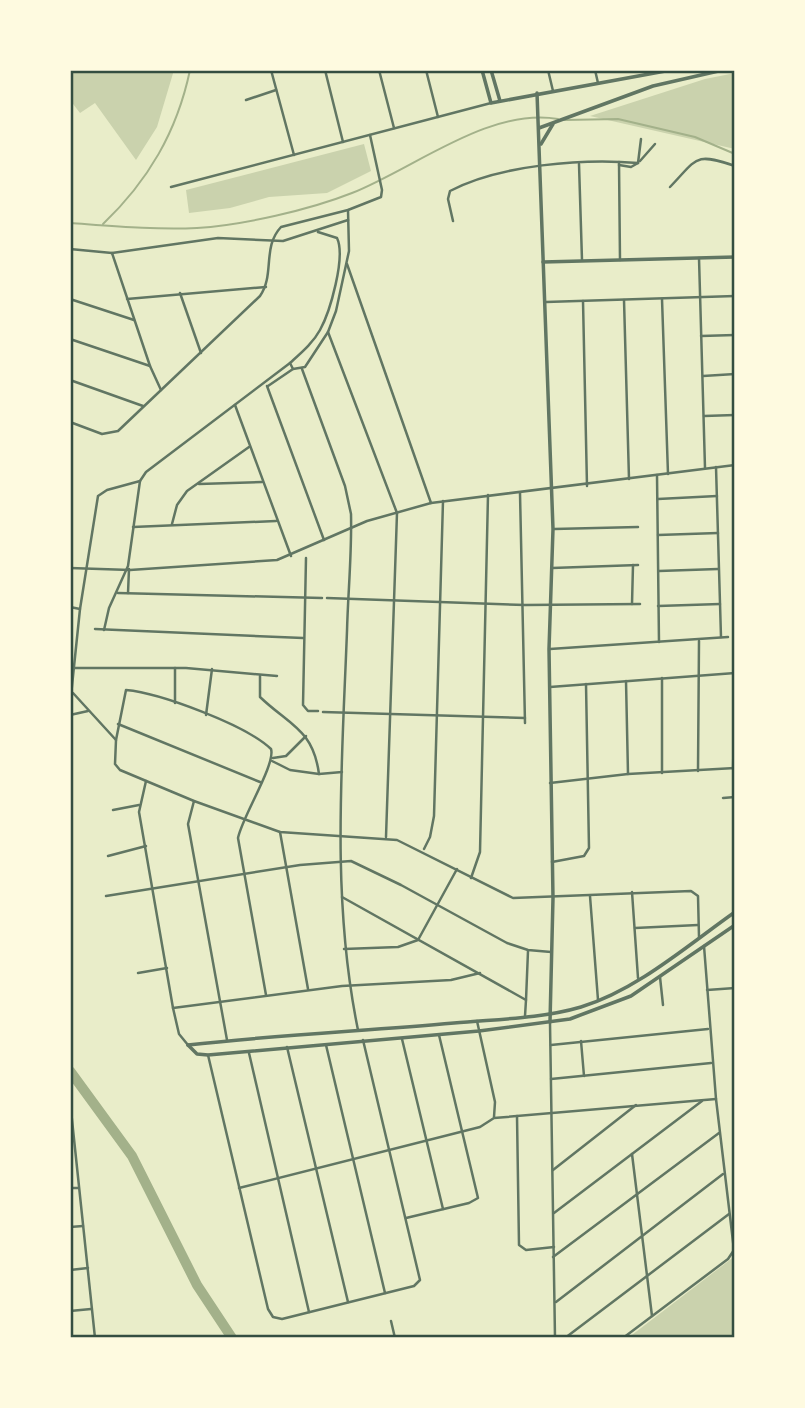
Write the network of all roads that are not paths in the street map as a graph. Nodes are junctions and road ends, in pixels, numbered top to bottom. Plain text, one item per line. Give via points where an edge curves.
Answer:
1 (271, 70) edge
2 (325, 70) edge
3 (379, 70) edge
4 (426, 70) edge
5 (482, 70) edge
6 (491, 70) edge
7 (548, 70) edge
8 (594, 70) edge
9 (671, 70) edge
10 (723, 70) edge
11 (650, 72) edge
12 (598, 83) junction
13 (276, 90) junction
14 (553, 91) junction
15 (537, 93) junction
16 (246, 100) dead end
17 (499, 101) junction
18 (491, 103) junction
19 (438, 117) junction
20 (556, 123) junction
21 (539, 128) junction
22 (395, 129) junction
23 (370, 135) junction
24 (641, 139) dead end
25 (343, 142) junction
26 (656, 144) dead end
27 (540, 146) junction
28 (293, 155) junction
29 (639, 162) junction
30 (579, 164) junction
31 (619, 164) junction
32 (541, 166) junction
33 (735, 166) edge
34 (171, 187) dead end
35 (670, 187) dead end
36 (348, 210) junction
37 (348, 220) junction
38 (453, 221) dead end
39 (317, 232) junction
40 (271, 240) junction
41 (71, 250) edge
42 (112, 253) junction
43 (70, 255) edge
44 (735, 257) edge
45 (699, 258) junction
46 (582, 260) junction
47 (620, 260) junction
48 (543, 262) junction
49 (347, 264) junction
50 (266, 287) junction
51 (180, 293) junction
52 (735, 296) edge
53 (700, 298) junction
54 (70, 299) edge
55 (126, 299) junction
56 (624, 299) junction
57 (662, 299) junction
58 (583, 301) junction
59 (545, 302) junction
60 (134, 320) junction
61 (328, 332) junction
62 (735, 335) edge
63 (701, 336) junction
64 (70, 339) edge
65 (202, 354) junction
66 (290, 363) junction
67 (150, 366) junction
68 (293, 369) junction
69 (302, 369) junction
70 (735, 374) edge
71 (703, 376) junction
72 (70, 380) edge
73 (267, 384) junction
74 (161, 390) junction
75 (235, 405) junction
76 (143, 406) junction
77 (735, 415) edge
78 (704, 416) junction
79 (70, 422) edge
80 (249, 447) junction
81 (735, 465) edge
82 (716, 467) junction
83 (705, 468) junction
84 (668, 474) junction
85 (657, 475) junction
86 (629, 479) junction
87 (140, 481) junction
88 (262, 482) junction
89 (198, 484) junction
90 (587, 485) junction
91 (552, 490) junction
92 (520, 493) junction
93 (488, 495) junction
94 (717, 496) junction
95 (658, 499) junction
96 (443, 501) junction
97 (431, 503) junction
98 (397, 513) junction
99 (276, 521) junction
100 (172, 524) junction
101 (133, 527) junction
102 (638, 527) dead end
103 (351, 528) junction
104 (553, 529) junction
105 (718, 533) junction
106 (658, 535) junction
107 (324, 541) junction
108 (291, 556) junction
109 (306, 558) dead end
110 (633, 565) junction
111 (638, 565) dead end
112 (70, 568) edge
113 (552, 568) junction
114 (86, 569) junction
115 (127, 569) junction
116 (719, 569) junction
117 (658, 571) junction
118 (118, 593) junction
119 (128, 593) junction
120 (322, 598) dead end
121 (327, 598) dead end
122 (304, 599) junction
123 (348, 600) junction
124 (394, 600) junction
125 (439, 601) junction
126 (487, 601) junction
127 (632, 604) junction
128 (640, 604) dead end
129 (720, 604) junction
130 (525, 605) junction
131 (551, 605) junction
132 (658, 606) junction
133 (70, 607) edge
134 (80, 608) junction
135 (96, 629) dead end
136 (104, 630) junction
137 (721, 637) junction
138 (728, 637) dead end
139 (303, 638) junction
140 (699, 639) junction
141 (659, 642) junction
142 (549, 649) junction
143 (74, 668) junction
144 (175, 668) junction
145 (212, 669) junction
146 (735, 673) edge
147 (700, 675) junction
148 (260, 676) junction
149 (276, 676) dead end
150 (662, 678) junction
151 (626, 681) junction
152 (586, 684) junction
153 (735, 685) edge
154 (550, 687) junction
155 (72, 693) junction
156 (174, 703) junction
157 (70, 705) edge
158 (88, 711) junction
159 (344, 712) junction
160 (390, 713) junction
161 (70, 715) edge
162 (206, 715) junction
163 (436, 715) junction
164 (484, 717) junction
165 (525, 718) junction
166 (525, 723) dead end
167 (118, 724) junction
168 (306, 736) junction
169 (116, 740) junction
170 (273, 760) junction
171 (734, 768) edge
172 (698, 771) junction
173 (342, 772) junction
174 (662, 773) junction
175 (319, 774) junction
176 (628, 774) junction
177 (588, 778) junction
178 (146, 781) junction
179 (260, 782) junction
180 (551, 783) junction
181 (735, 797) edge
182 (723, 798) dead end
183 (194, 801) junction
184 (139, 805) junction
185 (113, 810) dead end
186 (245, 820) junction
187 (281, 832) junction
188 (341, 836) junction
189 (386, 837) junction
190 (146, 846) junction
191 (423, 850) junction
192 (108, 856) dead end
193 (342, 860) junction
194 (552, 862) junction
195 (286, 868) junction
196 (457, 870) junction
197 (243, 875) junction
198 (471, 878) junction
199 (197, 881) junction
200 (154, 888) junction
201 (632, 892) junction
202 (106, 896) dead end
203 (590, 896) junction
204 (342, 897) junction
205 (552, 898) junction
206 (438, 905) junction
207 (735, 912) edge
208 (698, 925) junction
209 (734, 925) edge
210 (634, 928) junction
211 (699, 937) junction
212 (735, 939) edge
213 (418, 940) junction
214 (704, 946) junction
215 (344, 949) junction
216 (528, 950) junction
217 (551, 952) junction
218 (167, 968) junction
219 (480, 973) junction
220 (138, 974) dead end
221 (660, 977) junction
222 (638, 978) junction
223 (349, 986) junction
224 (735, 988) edge
225 (308, 989) junction
226 (706, 990) junction
227 (266, 995) junction
228 (526, 1000) junction
229 (598, 1000) junction
230 (221, 1002) junction
231 (663, 1005) dead end
232 (173, 1007) junction
233 (551, 1014) junction
234 (524, 1017) junction
235 (477, 1021) junction
236 (550, 1022) junction
237 (709, 1029) junction
238 (358, 1030) junction
239 (479, 1031) junction
240 (439, 1035) junction
241 (402, 1037) junction
242 (226, 1040) junction
243 (363, 1040) junction
244 (581, 1041) junction
245 (325, 1043) junction
246 (188, 1045) junction
247 (551, 1045) junction
248 (287, 1046) junction
249 (248, 1050) junction
250 (208, 1055) junction
251 (712, 1063) junction
252 (584, 1076) junction
253 (551, 1079) junction
254 (716, 1099) junction
255 (704, 1100) junction
256 (70, 1101) edge
257 (636, 1105) junction
258 (71, 1111) edge
259 (551, 1113) junction
260 (517, 1116) junction
261 (494, 1118) junction
262 (464, 1131) junction
263 (719, 1133) junction
264 (427, 1140) junction
265 (72, 1150) edge
266 (389, 1150) junction
267 (632, 1154) junction
268 (352, 1158) junction
269 (316, 1168) junction
270 (553, 1170) junction
271 (723, 1174) junction
272 (278, 1178) junction
273 (70, 1188) edge
274 (79, 1188) junction
275 (239, 1188) junction
276 (637, 1194) junction
277 (443, 1209) junction
278 (554, 1213) junction
279 (729, 1214) junction
280 (405, 1218) junction
281 (83, 1226) junction
282 (70, 1227) edge
283 (642, 1235) junction
284 (554, 1247) junction
285 (733, 1254) edge
286 (554, 1257) junction
287 (88, 1268) junction
288 (70, 1270) edge
289 (647, 1275) junction
290 (385, 1293) junction
291 (348, 1302) junction
292 (555, 1303) junction
293 (92, 1309) junction
294 (70, 1311) edge
295 (309, 1312) junction
296 (652, 1316) junction
297 (391, 1321) dead end
298 (95, 1338) edge
299 (395, 1338) edge
300 (555, 1338) edge
301 (565, 1338) edge
302 (623, 1338) edge

1 - 13 street
2 - 25 street
3 - 22 street
4 - 19 street
5 - 18 street
6 - 17 street
7 - 14 street
8 - 12 street
9 - 11 street
10 - 20 street via 662,83
11 - 12 street
12 - 14 street
13 - 16 street
13 - 28 street
14 - 15 street
15 - 17 street
15 - 21 street
17 - 18 street
18 - 19 street
19 - 22 street
20 - 21 street
20 - 27 street
21 - 27 street
22 - 23 street
23 - 25 street
23 - 36 street via 382,190 377,200
24 - 29 street
25 - 28 street
26 - 29 street
27 - 32 street
28 - 34 street
29 - 31 street
30 - 31 street
30 - 32 street
30 - 46 street
31 - 47 street
32 - 38 street via 450,191
32 - 48 street
33 - 35 street via 703,157
36 - 37 street
36 - 40 street via 288,223
37 - 39 street
37 - 49 street
39 - 40 street
39 - 66 street via 339,242 333,293 320,330
40 - 42 street via 218,238
40 - 50 street
41 - 42 street
41 - 43 street
42 - 55 street
44 - 45 street
45 - 47 street
45 - 53 street
46 - 47 street
46 - 48 street
48 - 59 street
49 - 61 street
49 - 97 street
50 - 51 street
50 - 65 street
51 - 55 street
51 - 65 street
52 - 53 street
53 - 57 street
53 - 63 street
54 - 60 street
55 - 60 street
56 - 57 street
56 - 58 street
56 - 86 street
57 - 84 street
58 - 59 street
58 - 90 street
59 - 91 street
60 - 67 street
61 - 69 street
61 - 98 street
62 - 63 street
63 - 71 street
64 - 67 street
65 - 74 street
66 - 68 street
66 - 73 street
67 - 74 street
68 - 69 street
68 - 73 street
69 - 103 street via 345,486
70 - 71 street
71 - 78 street
72 - 76 street
73 - 75 street
73 - 107 street
74 - 76 street
75 - 80 street
75 - 87 street via 162,458
76 - 79 street via 113,433 102,434
77 - 78 street
78 - 83 street
80 - 88 street
80 - 89 street
81 - 82 street
82 - 83 street
82 - 94 street
83 - 84 street
84 - 85 street
85 - 86 street
85 - 95 street
86 - 90 street
87 - 101 street
87 - 114 street via 97,496
88 - 89 street
88 - 99 street
89 - 100 street via 181,497
90 - 91 street
91 - 92 street
91 - 104 street
92 - 93 street
92 - 130 street
93 - 96 street
93 - 126 street
94 - 95 street
94 - 105 street
95 - 106 street
96 - 97 street
96 - 125 street
97 - 98 street
98 - 103 street
98 - 124 street
99 - 100 street
99 - 108 street
100 - 101 street
101 - 115 street
102 - 104 street
103 - 107 street
103 - 123 street
104 - 113 street
105 - 106 street
105 - 116 street
106 - 117 street
107 - 108 street
108 - 115 street via 263,562
109 - 122 street
110 - 111 street
110 - 113 street
110 - 127 street
112 - 114 street
113 - 131 street
114 - 115 street
114 - 134 street
115 - 118 street
115 - 119 street
116 - 117 street
116 - 129 street
117 - 132 street
118 - 119 street
118 - 136 street
119 - 122 street
120 - 122 street
121 - 123 street
122 - 139 street
123 - 124 street
123 - 159 street
124 - 125 street
124 - 160 street
125 - 126 street
125 - 163 street
126 - 130 street
126 - 164 street
127 - 128 street
127 - 131 street
129 - 132 street
129 - 137 street
130 - 131 street
130 - 165 street
131 - 142 street
132 - 141 street
133 - 134 street
134 - 143 street
135 - 136 street
136 - 139 street
137 - 138 street
137 - 140 street
139 - 159 street via 303,705 308,711
140 - 141 street
140 - 147 street
141 - 142 street
142 - 154 street
143 - 144 street
143 - 155 street
144 - 145 street
144 - 156 street
145 - 148 street
145 - 162 street
146 - 147 street
147 - 150 street
147 - 172 street
148 - 149 street
148 - 168 street via 261,699
150 - 151 street
150 - 174 street
151 - 152 street
151 - 176 street
152 - 154 street
152 - 177 street
153 - 171 street
154 - 180 street
155 - 157 street
155 - 158 street
156 - 162 street
156 - 167 street via 127,690
158 - 161 street
158 - 169 street
159 - 160 street
159 - 173 street
160 - 163 street
160 - 189 street
162 - 170 street via 253,735 271,749
163 - 164 street
163 - 191 street via 433,828
164 - 165 street
164 - 198 street via 481,852
165 - 166 street
167 - 169 street
167 - 179 street
168 - 170 street via 286,756
168 - 175 street via 313,745
169 - 178 street via 114,760 120,770
170 - 175 street via 290,771
170 - 179 street
171 - 172 street
172 - 174 street
173 - 175 street
173 - 188 street
174 - 176 street
176 - 177 street
177 - 180 street
177 - 194 street via 588,853
178 - 183 street
178 - 184 street
179 - 186 street
180 - 194 street
181 - 182 street
183 - 186 street
183 - 199 street via 188,824
184 - 185 street
184 - 190 street
186 - 187 street
186 - 197 street via 238,838
187 - 188 street
187 - 195 street
188 - 189 street
188 - 193 street
189 - 191 street
190 - 192 street
190 - 200 street
191 - 196 street
193 - 195 street
193 - 204 street
193 - 206 street via 364,865
194 - 205 street
195 - 197 street
195 - 225 street
196 - 198 street
196 - 206 street
197 - 199 street
197 - 227 street
198 - 205 street via 513,898
199 - 200 street
199 - 230 street
200 - 202 street
200 - 218 street
201 - 203 street
201 - 208 street via 687,891 698,896
201 - 210 street
203 - 205 street
203 - 229 street
204 - 213 street
204 - 215 street
205 - 217 street
206 - 213 street
206 - 216 street
207 - 211 street
208 - 210 street
208 - 211 street
209 - 212 street
209 - 214 street
210 - 222 street
211 - 222 street
213 - 215 street via 398,947
213 - 219 street
214 - 221 street
214 - 226 street
215 - 223 street
216 - 217 street
216 - 228 street
217 - 233 street
218 - 220 street
218 - 232 street
219 - 223 street via 451,980
219 - 228 street
221 - 231 street
221 - 236 street via 616,1003
222 - 229 street
223 - 225 street
223 - 238 street
224 - 226 street
225 - 227 street
226 - 237 street
227 - 230 street
228 - 234 street
229 - 233 street
230 - 232 street
230 - 242 street
232 - 246 street via 179,1034
233 - 234 street
233 - 236 street
234 - 235 street
235 - 238 street
235 - 239 street
236 - 239 street
236 - 247 street
237 - 244 street
237 - 251 street
238 - 242 street
239 - 240 street
239 - 261 street via 495,1102
240 - 241 street
240 - 262 street
241 - 243 street
241 - 264 street
242 - 246 street
243 - 245 street
243 - 266 street
244 - 247 street
244 - 252 street
245 - 248 street
245 - 268 street
246 - 250 street via 197,1054
247 - 253 street
248 - 249 street
248 - 269 street
249 - 250 street
249 - 272 street
250 - 275 street
251 - 252 street
251 - 254 street
252 - 253 street
253 - 259 street
254 - 255 street
254 - 263 street
255 - 257 street
255 - 267 street
256 - 258 street
257 - 259 street
257 - 270 street
258 - 265 street
259 - 260 street
259 - 270 street
260 - 261 street
260 - 284 street via 519,1245 526,1250
261 - 262 street
262 - 264 street
262 - 277 street via 478,1188 475,1201
263 - 271 street
263 - 276 street
264 - 266 street
264 - 277 street
265 - 274 street
266 - 268 street
266 - 280 street
267 - 276 street
267 - 278 street
268 - 269 street
268 - 290 street
269 - 272 street
269 - 291 street
270 - 278 street
271 - 279 street
271 - 283 street
272 - 275 street
272 - 295 street
273 - 274 street
274 - 281 street
275 - 295 street via 268,1309 277,1319
276 - 283 street
276 - 286 street
277 - 280 street
278 - 284 street
279 - 285 street
279 - 289 street
280 - 290 street via 419,1273 417,1285
281 - 282 street
281 - 287 street
283 - 289 street
283 - 292 street
284 - 286 street
285 - 296 street
286 - 292 street
287 - 288 street
287 - 293 street
289 - 296 street
289 - 301 street
290 - 291 street
291 - 295 street
292 - 300 street
293 - 294 street
293 - 298 street
296 - 302 street
297 - 299 street

